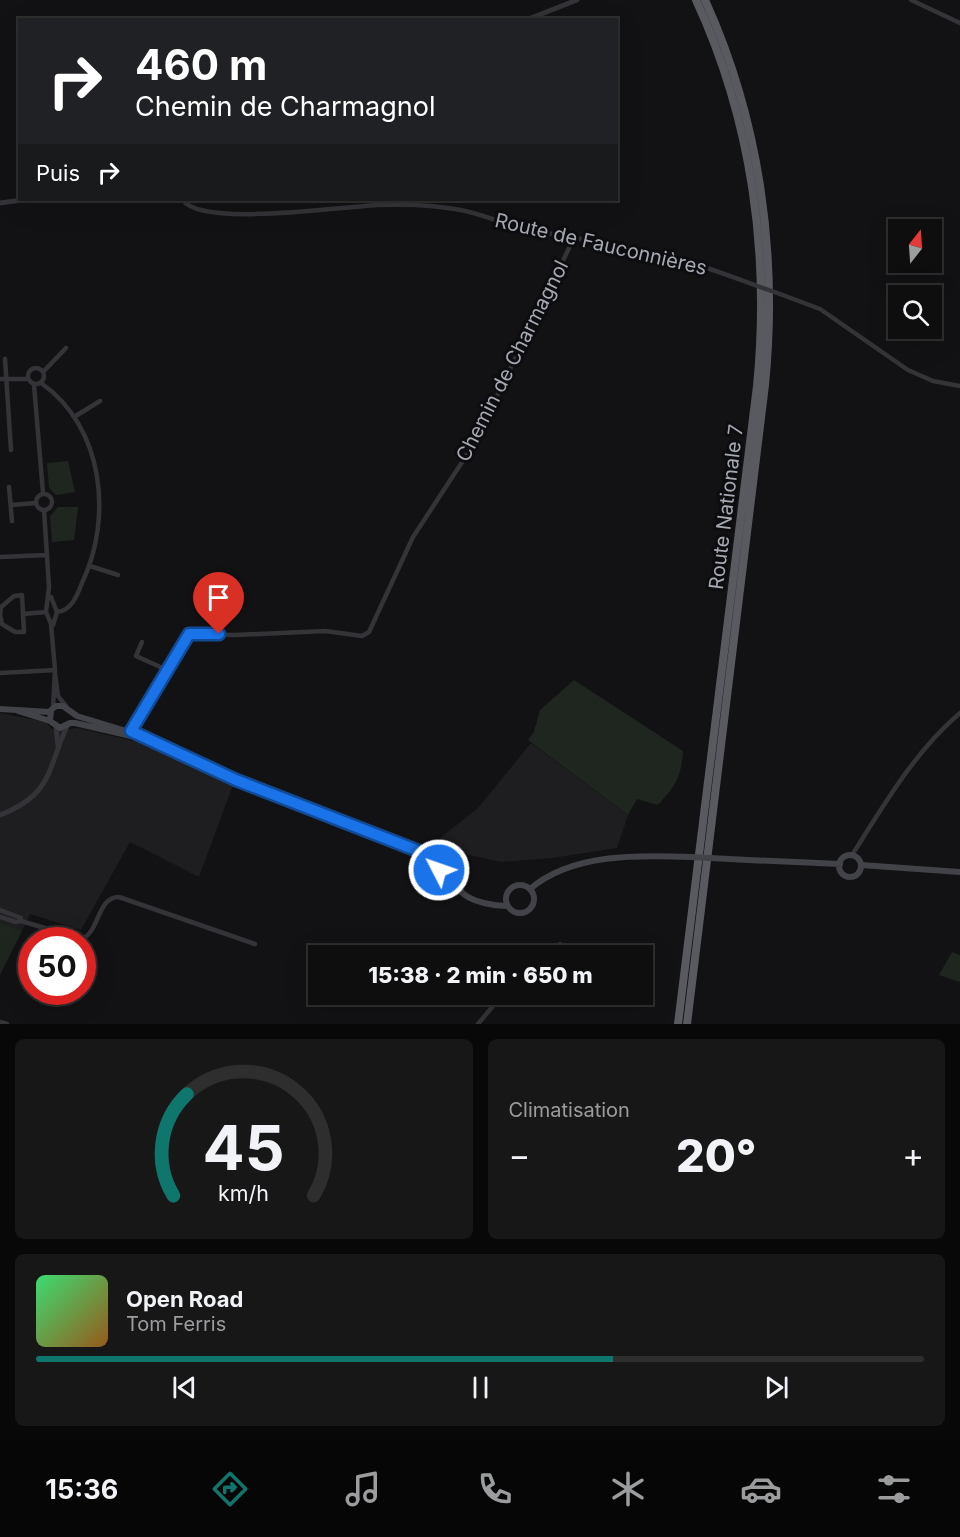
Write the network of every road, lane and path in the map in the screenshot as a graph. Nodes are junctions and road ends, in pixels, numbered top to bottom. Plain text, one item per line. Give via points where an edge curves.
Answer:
1 (577, 0) edge
2 (696, 0) edge
3 (705, 0) edge
4 (911, 0) edge
5 (531, 18) edge
6 (960, 23) edge
7 (18, 201) edge
8 (184, 201) edge
9 (0, 203) edge
10 (574, 237) junction
11 (66, 348) dead end
12 (5, 359) dead end
13 (43, 372) junction
14 (3, 379) edge
15 (28, 379) junction
16 (41, 383) junction
17 (34, 385) junction
18 (960, 386) edge
19 (100, 401) dead end
20 (74, 417) junction
21 (11, 450) dead end
22 (9, 487) dead end
23 (43, 493) junction
24 (36, 502) junction
25 (11, 505) junction
26 (44, 510) junction
27 (12, 521) dead end
28 (47, 555) junction
29 (0, 557) edge
30 (90, 566) junction
31 (118, 575) dead end
32 (51, 612) junction
33 (23, 614) junction
34 (0, 615) edge
35 (142, 642) dead end
36 (54, 670) junction
37 (167, 670) junction
38 (0, 673) edge
39 (66, 707) junction
40 (0, 709) edge
41 (52, 710) junction
42 (18, 711) junction
43 (960, 713) edge
44 (72, 714) junction
45 (50, 721) junction
46 (68, 725) junction
47 (56, 727) junction
48 (129, 733) junction
49 (57, 754) junction
50 (0, 815) edge
51 (852, 855) junction
52 (840, 864) junction
53 (861, 865) junction
54 (960, 872) edge
55 (530, 889) junction
56 (508, 906) junction
57 (0, 910) edge
58 (0, 917) edge
59 (21, 921) junction
60 (255, 944) dead end
61 (494, 1005) edge
62 (0, 1022) edge
63 (7, 1024) edge
64 (478, 1024) edge
65 (678, 1024) edge
66 (687, 1024) edge

1 - 5 street
2 - 65 highway, Route Nationale 7 via 722,65 747,154 759,237 762,315 757,386
3 - 66 highway, Route Nationale 7 via 736,81 755,156 766,232 770,316 765,385
4 - 6 street
7 - 9 street
8 - 10 street, Route de Fauconnières via 199,210 247,213 428,206
10 - 18 street, Route de Fauconnières, bridge via 670,256 780,294 827,314 908,370 933,381
10 - 37 street, Chemin de Charmagnol via 472,447 413,537 369,632 362,636 325,631 189,634
11 - 13 street
12 - 14 street
13 - 15 street via 31,369
13 - 16 street
14 - 15 street
14 - 21 street
15 - 17 street
16 - 17 street
16 - 20 street
17 - 23 street
19 - 20 street
20 - 30 street via 93,458 99,488 99,522
22 - 25 street
23 - 24 street
23 - 26 street via 52,501 50,508
24 - 25 street
24 - 26 street
25 - 27 street
26 - 28 street
28 - 29 street
28 - 32 street
30 - 31 street
30 - 32 street via 70,606 63,612
32 - 33 street
32 - 36 street
33 - 34 street via 21,595 5,602
33 - 34 street via 24,632 15,632 2,624
35 - 37 street via 136,656
36 - 38 street
36 - 39 street via 58,696
36 - 41 street
37 - 48 street, Chemin de Charmagnol
39 - 41 main road via 59,705
39 - 44 main road
40 - 42 main road
41 - 42 main road
41 - 45 main road
42 - 45 main road
43 - 51 street via 922,751
44 - 46 main road
44 - 48 main road
45 - 47 main road
46 - 47 main road
46 - 48 main road
46 - 49 street
47 - 49 street
48 - 56 main road via 236,780 421,852 464,896 484,904
49 - 50 street via 49,777 34,795
51 - 52 main road
51 - 53 main road
52 - 53 main road via 843,874 850,876 859,872
52 - 55 main road, bridge via 645,856 557,870
53 - 54 main road
55 - 56 main road via 521,885 513,888 507,895
55 - 56 main road via 534,902 530,909 517,913
57 - 59 street
58 - 59 street
59 - 60 street via 82,939 90,935 107,900 119,897
61 - 64 street
62 - 63 street

